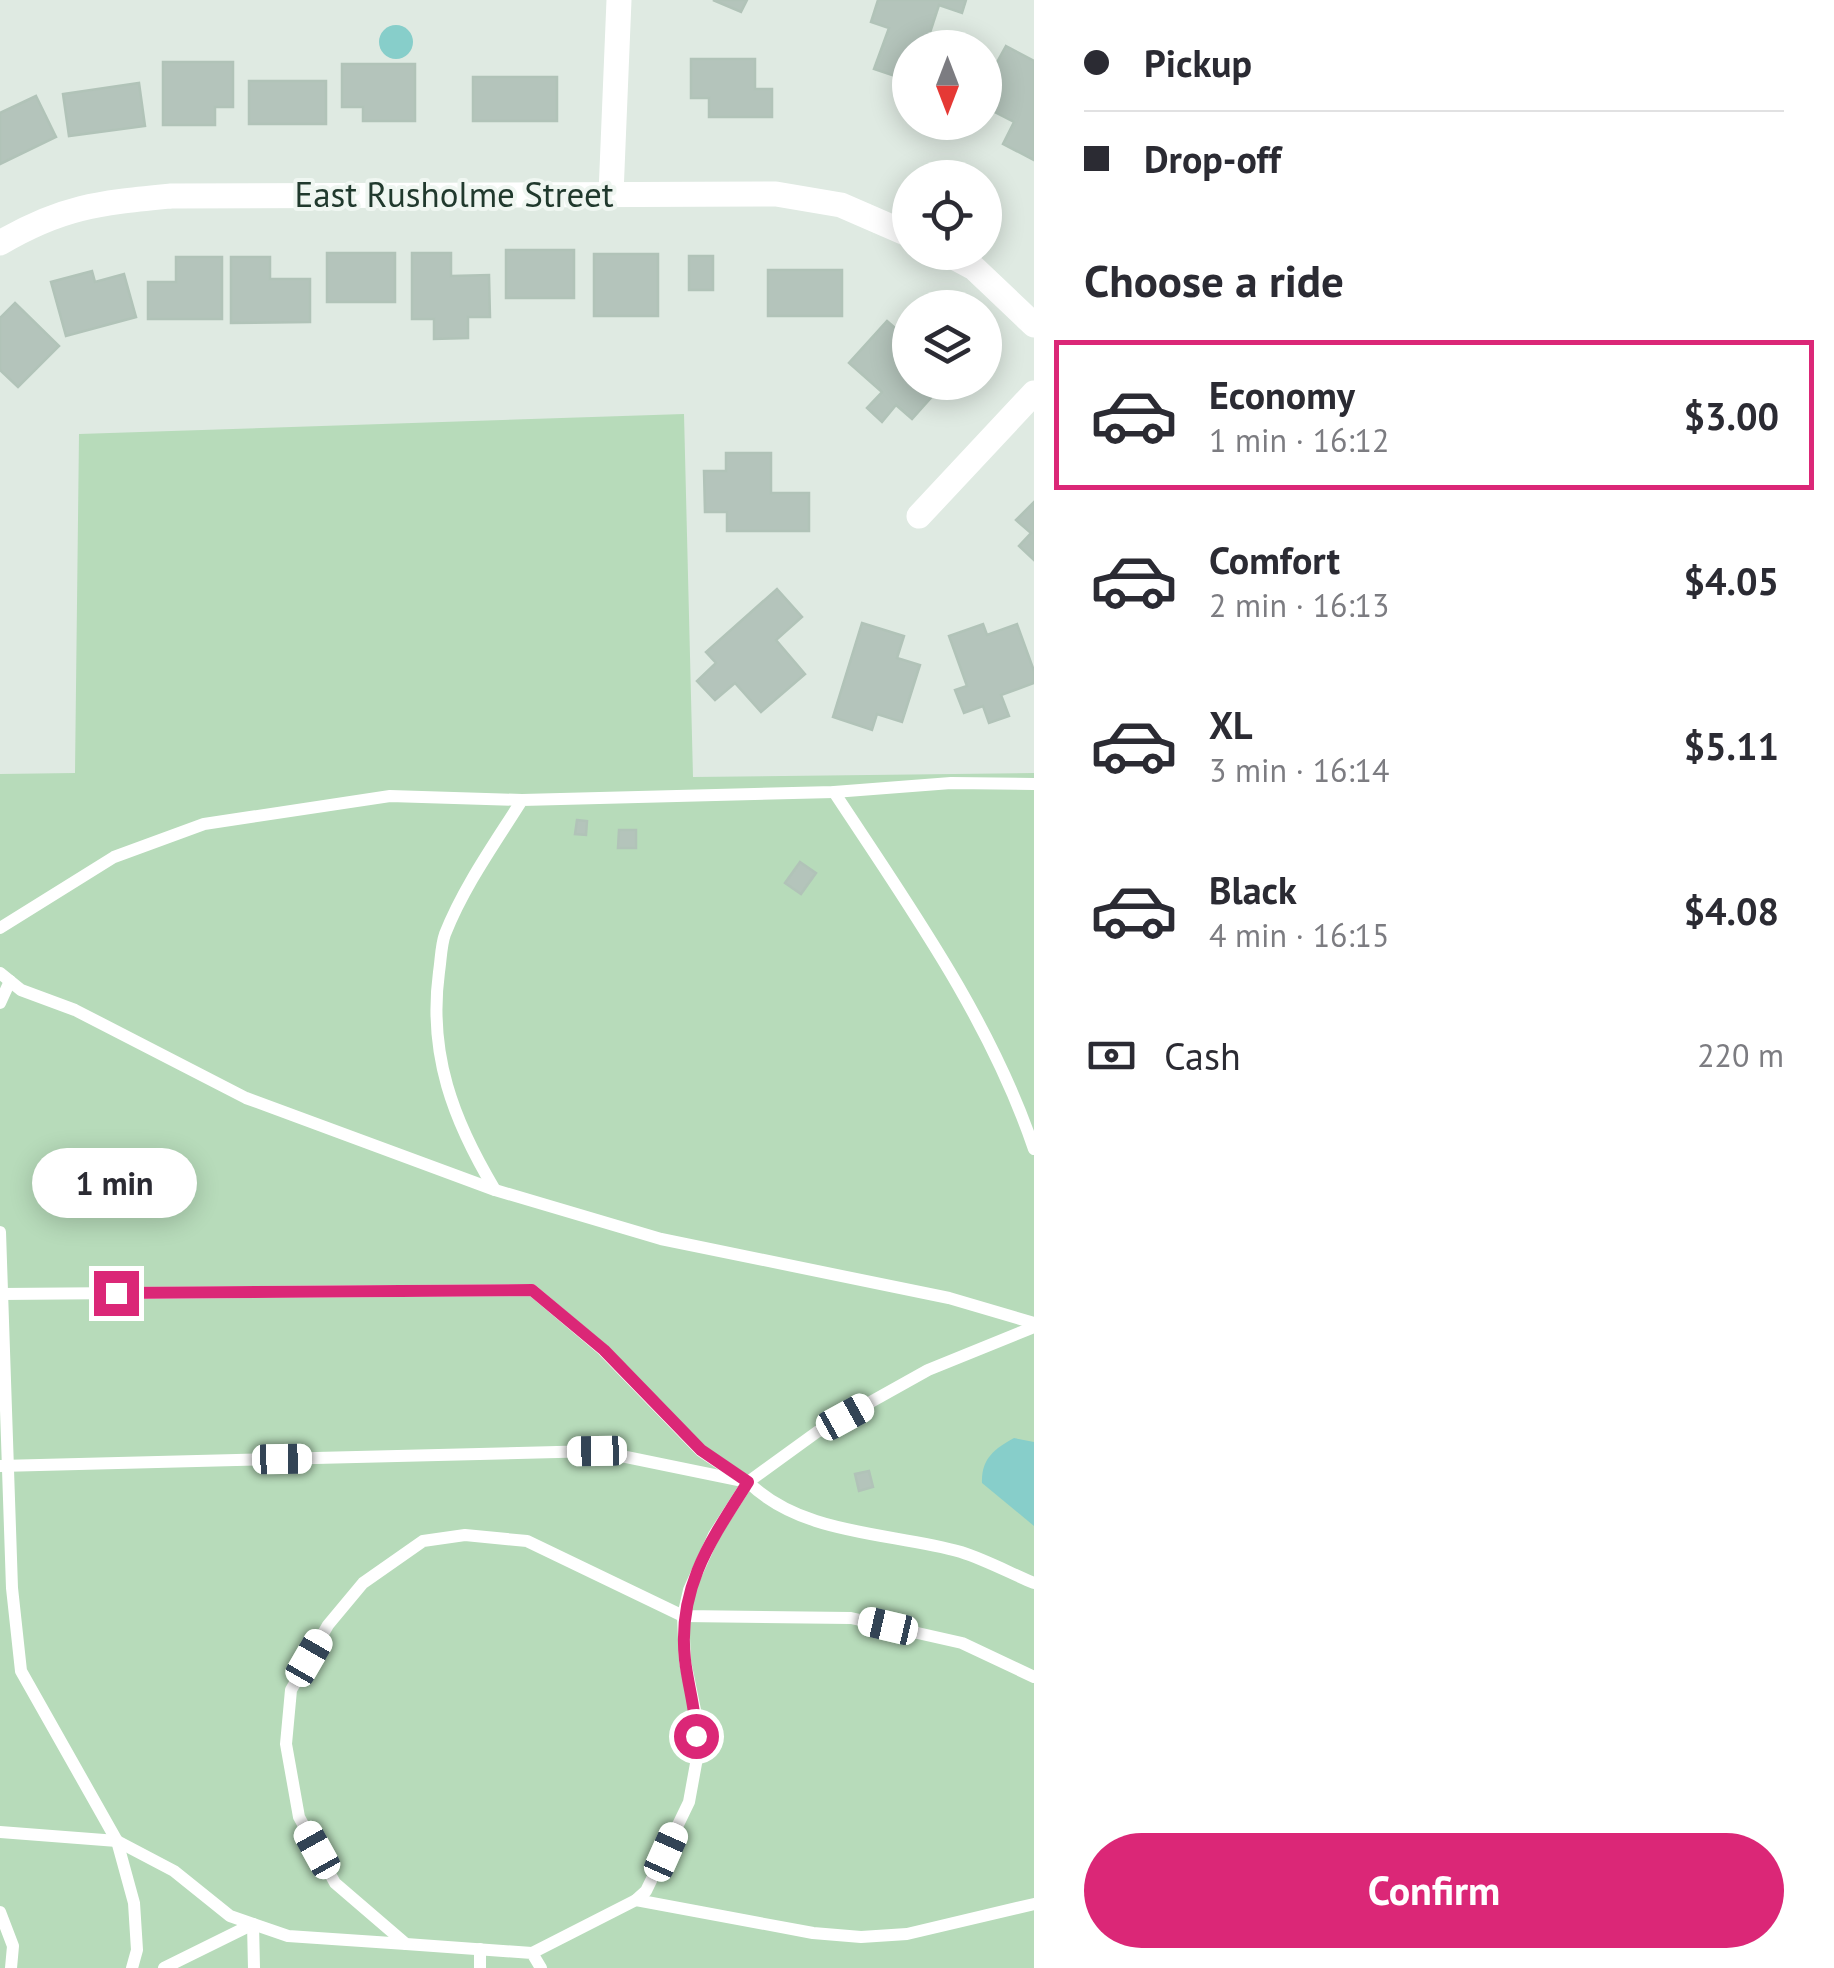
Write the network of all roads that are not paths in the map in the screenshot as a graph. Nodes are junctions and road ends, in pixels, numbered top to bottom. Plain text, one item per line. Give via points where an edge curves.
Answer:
1 (619, 0) edge
2 (611, 194) junction
3 (892, 227) edge
4 (0, 243) edge
5 (976, 270) edge
6 (1034, 326) edge
7 (1034, 393) edge
8 (919, 516) dead end
9 (1034, 784) edge
10 (834, 792) junction
11 (522, 800) junction
12 (0, 928) edge
13 (5, 977) edge
14 (0, 1003) edge
15 (1034, 1149) edge
16 (495, 1190) junction
17 (0, 1232) edge
18 (1, 1294) edge
19 (1034, 1325) edge
20 (4, 1466) edge
21 (748, 1482) junction
22 (1034, 1582) edge
23 (683, 1616) junction
24 (1034, 1677) edge
25 (0, 1832) edge
26 (117, 1840) junction
27 (636, 1900) junction
28 (1034, 1904) edge
29 (0, 1912) edge
30 (253, 1924) junction
31 (406, 1944) junction
32 (480, 1949) junction
33 (532, 1953) junction
34 (11, 1968) edge
35 (132, 1968) edge
36 (164, 1968) edge
37 (254, 1968) edge
38 (480, 1968) edge
39 (541, 1968) edge

1 - 2 street
2 - 3 street, East Rusholme Street via 776,194 841,206
2 - 4 street, East Rusholme Street via 171,196 94,204 42,219
5 - 6 street
7 - 8 street
9 - 10 lane
10 - 11 lane
10 - 15 lane via 927,932 995,1051
11 - 12 lane via 390,796 204,824 114,857
11 - 16 lane via 444,936 434,1009 440,1064 465,1140
13 - 14 lane
13 - 16 lane via 246,1098
16 - 19 lane via 661,1240 949,1298
17 - 18 lane
18 - 20 lane
18 - 21 lane via 532,1290 604,1350 701,1450
19 - 21 lane via 928,1370 818,1432
20 - 21 lane via 597,1451
20 - 26 lane via 21,1671
21 - 22 lane via 788,1511 961,1552
21 - 23 lane via 708,1549
23 - 24 lane via 851,1618 962,1643
23 - 27 lane via 697,1758 689,1802
23 - 31 lane via 527,1541 465,1535 422,1541 364,1583 340,1611 291,1690 286,1744 299,1817 336,1883
25 - 26 lane
26 - 30 lane via 174,1871 230,1916
26 - 35 lane via 134,1902
27 - 28 lane via 861,1937 907,1934
27 - 33 lane
29 - 34 lane via 13,1946
30 - 31 lane via 288,1936
30 - 36 lane
30 - 37 lane
31 - 32 lane
32 - 33 lane
32 - 38 lane
33 - 39 lane

